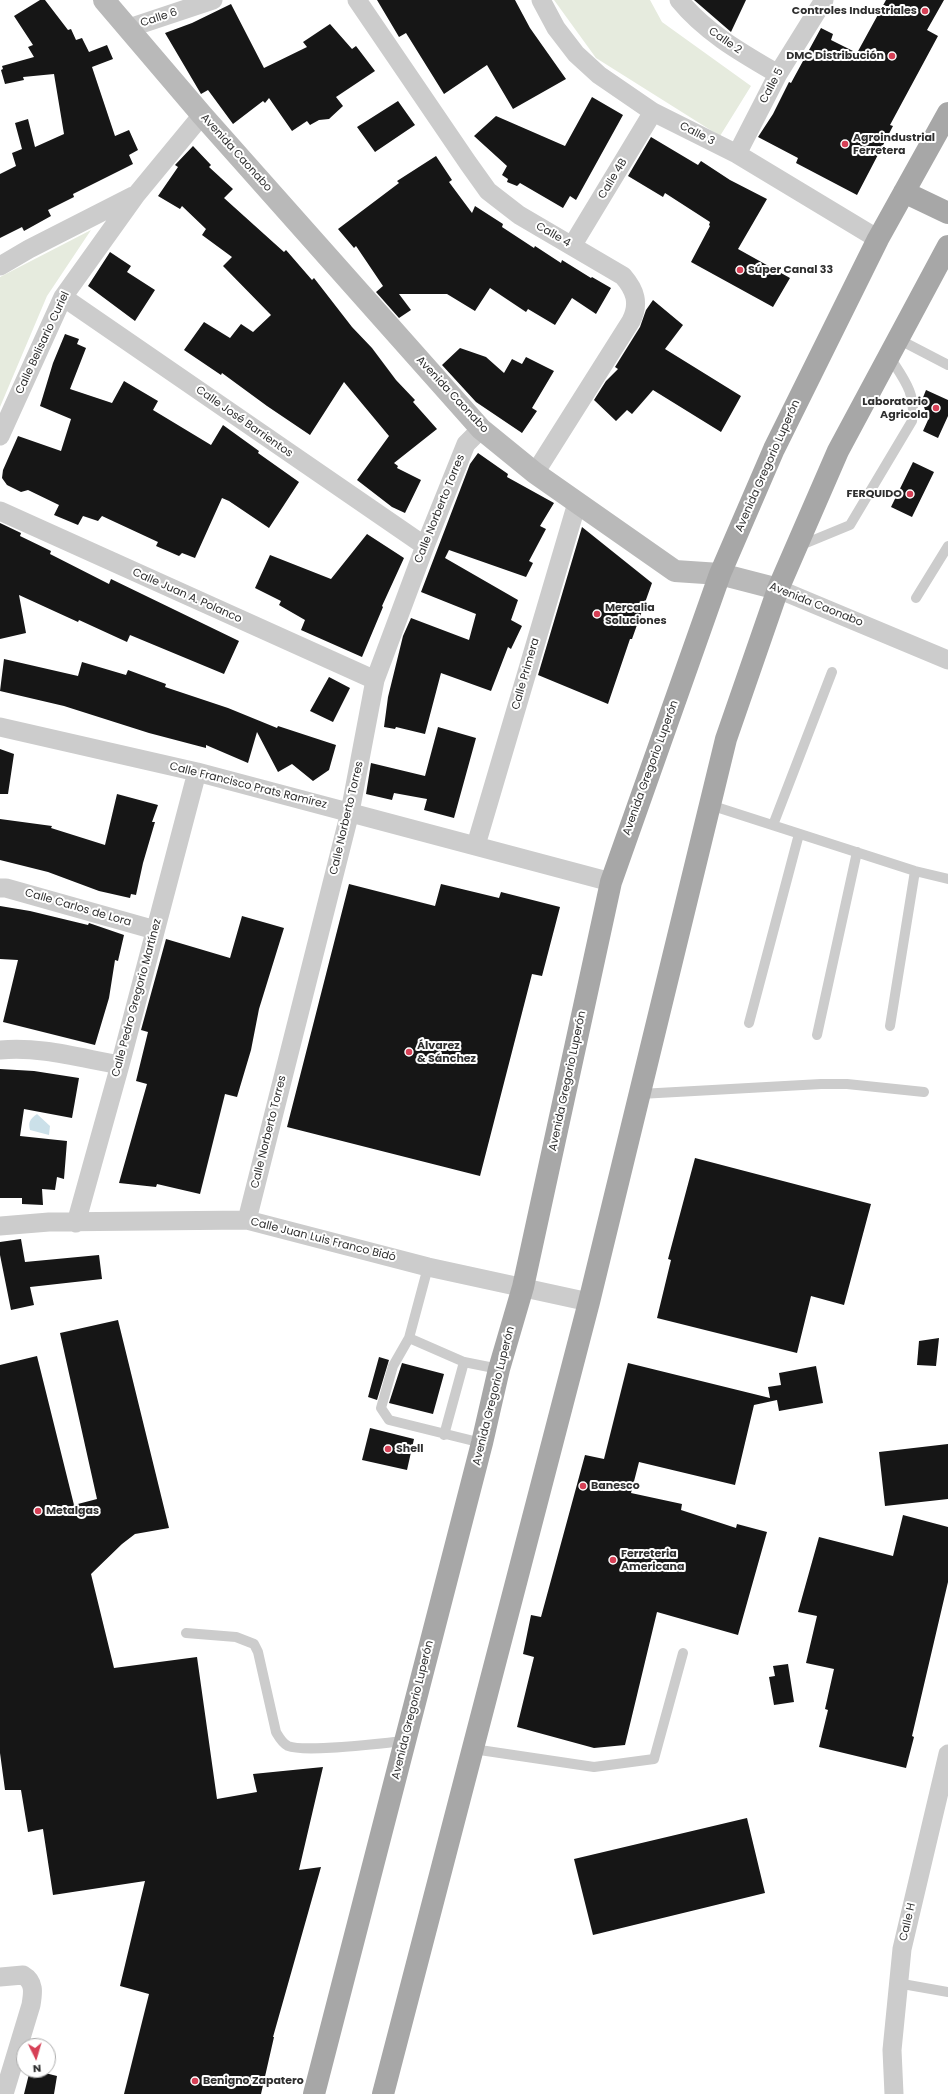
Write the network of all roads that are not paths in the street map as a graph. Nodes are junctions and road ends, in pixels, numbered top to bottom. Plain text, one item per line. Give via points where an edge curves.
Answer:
1 (104, 0) edge
2 (213, 0) edge
3 (357, 0) edge
4 (541, 0) edge
5 (679, 0) edge
6 (824, 0) edge
7 (129, 28) junction
8 (778, 74) junction
9 (653, 112) junction
10 (948, 113) edge
11 (202, 115) junction
12 (737, 154) junction
13 (904, 192) junction
14 (136, 195) junction
15 (948, 214) edge
16 (878, 239) junction
17 (572, 246) junction
18 (948, 246) edge
19 (0, 266) edge
20 (63, 297) junction
21 (894, 348) junction
22 (948, 365) edge
23 (480, 429) junction
24 (0, 436) edge
25 (535, 473) junction
26 (577, 502) junction
27 (0, 511) edge
28 (425, 546) junction
29 (948, 546) edge
30 (797, 547) junction
31 (720, 574) junction
32 (778, 588) junction
33 (916, 598) dead end
34 (948, 660) edge
35 (832, 672) dead end
36 (375, 680) junction
37 (0, 727) edge
38 (197, 772) junction
39 (710, 805) junction
40 (350, 812) junction
41 (772, 825) junction
42 (799, 834) junction
43 (476, 846) junction
44 (857, 852) junction
45 (915, 871) junction
46 (948, 879) edge
47 (611, 882) junction
48 (0, 888) edge
49 (155, 930) junction
50 (749, 1023) dead end
51 (890, 1026) dead end
52 (817, 1035) dead end
53 (0, 1050) edge
54 (120, 1065) junction
55 (924, 1092) dead end
56 (640, 1094) junction
57 (247, 1220) junction
58 (76, 1223) junction
59 (0, 1226) edge
60 (428, 1267) junction
61 (523, 1287) junction
62 (589, 1302) junction
63 (408, 1338) junction
64 (464, 1362) junction
65 (499, 1369) junction
66 (444, 1435) junction
67 (482, 1443) junction
68 (186, 1633) dead end
69 (684, 1653) dead end
70 (405, 1741) junction
71 (473, 1749) junction
72 (948, 1754) edge
73 (0, 1977) edge
74 (897, 1983) junction
75 (948, 1992) edge
76 (4, 2094) edge
77 (314, 2094) edge
78 (384, 2094) edge
79 (894, 2094) edge

1 - 7 street, Avenida Caonabo
2 - 7 street, Calle 6
3 - 17 street, Calle 4 via 488,191 519,215
4 - 9 street, Calle 3 via 556,28 576,54 600,75
5 - 8 street, Calle 2 via 693,17 722,40
6 - 8 street, Calle 5
7 - 11 street, Avenida Caonabo
8 - 12 street, Calle 5
9 - 12 street, Calle 3
9 - 17 street, Calle 4B
10 - 13 main road, Avenida Gregorio Luperón
11 - 14 street, Calle Belisario Curiel
11 - 23 street, Avenida Caonabo
12 - 16 street, Calle 3
13 - 15 main road
13 - 16 main road, Avenida Gregorio Luperón
14 - 19 street
14 - 20 street, Calle Belisario Curiel
16 - 31 main road, Avenida Gregorio Luperón via 774,449
17 - 25 street, Calle 4 via 622,276 634,291 636,306 631,321
18 - 21 main road
20 - 24 street, Calle Belisario Curiel
20 - 28 street, Calle José Barrientos
21 - 22 lane
21 - 30 main road via 838,451
21 - 30 lane via 912,394 912,421 850,524
23 - 25 street, Avenida Caonabo
23 - 28 street, Calle Norberto Torres via 466,444
25 - 26 street, Avenida Caonabo
26 - 31 street, Avenida Caonabo via 675,571
26 - 43 street, Calle Primera
27 - 36 street, Calle Juan A. Polanco
28 - 36 street, Calle Norberto Torres
29 - 33 lane
30 - 32 main road
31 - 32 street, Avenida Caonabo
31 - 47 main road, Avenida Gregorio Luperón
32 - 34 street, Avenida Caonabo
32 - 39 main road via 726,739
35 - 41 lane
36 - 40 street, Calle Norberto Torres
37 - 38 street, Calle Francisco Prats Ramírez
38 - 40 street, Calle Francisco Prats Ramírez
38 - 49 street, Calle Pedro Gregorio Martínez
39 - 41 lane
39 - 56 main road
40 - 43 street, Calle Francisco Prats Ramírez
40 - 57 street, Calle Norberto Torres
41 - 42 lane
42 - 44 lane
42 - 50 lane
43 - 47 street, Calle Francisco Prats Ramírez
44 - 45 lane
44 - 52 lane
45 - 46 lane
45 - 51 lane
47 - 61 main road, Avenida Gregorio Luperón
48 - 49 street, Calle Carlos de Lora
49 - 54 street, Calle Pedro Gregorio Martínez
53 - 54 street via 49,1052
54 - 58 street, Calle Pedro Gregorio Martínez
55 - 56 lane via 847,1084 821,1084
56 - 62 main road
57 - 58 street, Calle Juan Luis Franco Bidó
57 - 60 street, Calle Juan Luis Franco Bidó
58 - 59 street, Calle Juan Luis Franco Bidó via 49,1222
60 - 61 street, Calle Juan Luis Franco Bidó
60 - 63 lane
61 - 62 street, Calle Juan Luis Franco Bidó
61 - 65 main road, Avenida Gregorio Luperón
62 - 71 main road
63 - 64 lane
63 - 66 lane via 393,1366 381,1408 388,1420
64 - 65 lane
64 - 66 lane
65 - 67 main road, Avenida Gregorio Luperón
66 - 67 lane
67 - 70 main road, Avenida Gregorio Luperón
68 - 70 lane via 236,1637 254,1644 276,1732 287,1746 313,1748
69 - 71 lane via 654,1759 594,1767
70 - 77 main road, Avenida Gregorio Luperón
71 - 78 main road
72 - 74 street, Calle H via 902,1949
73 - 76 street via 23,1975 32,1983 31,2005
74 - 75 lane
74 - 79 street, Calle H via 892,2050

